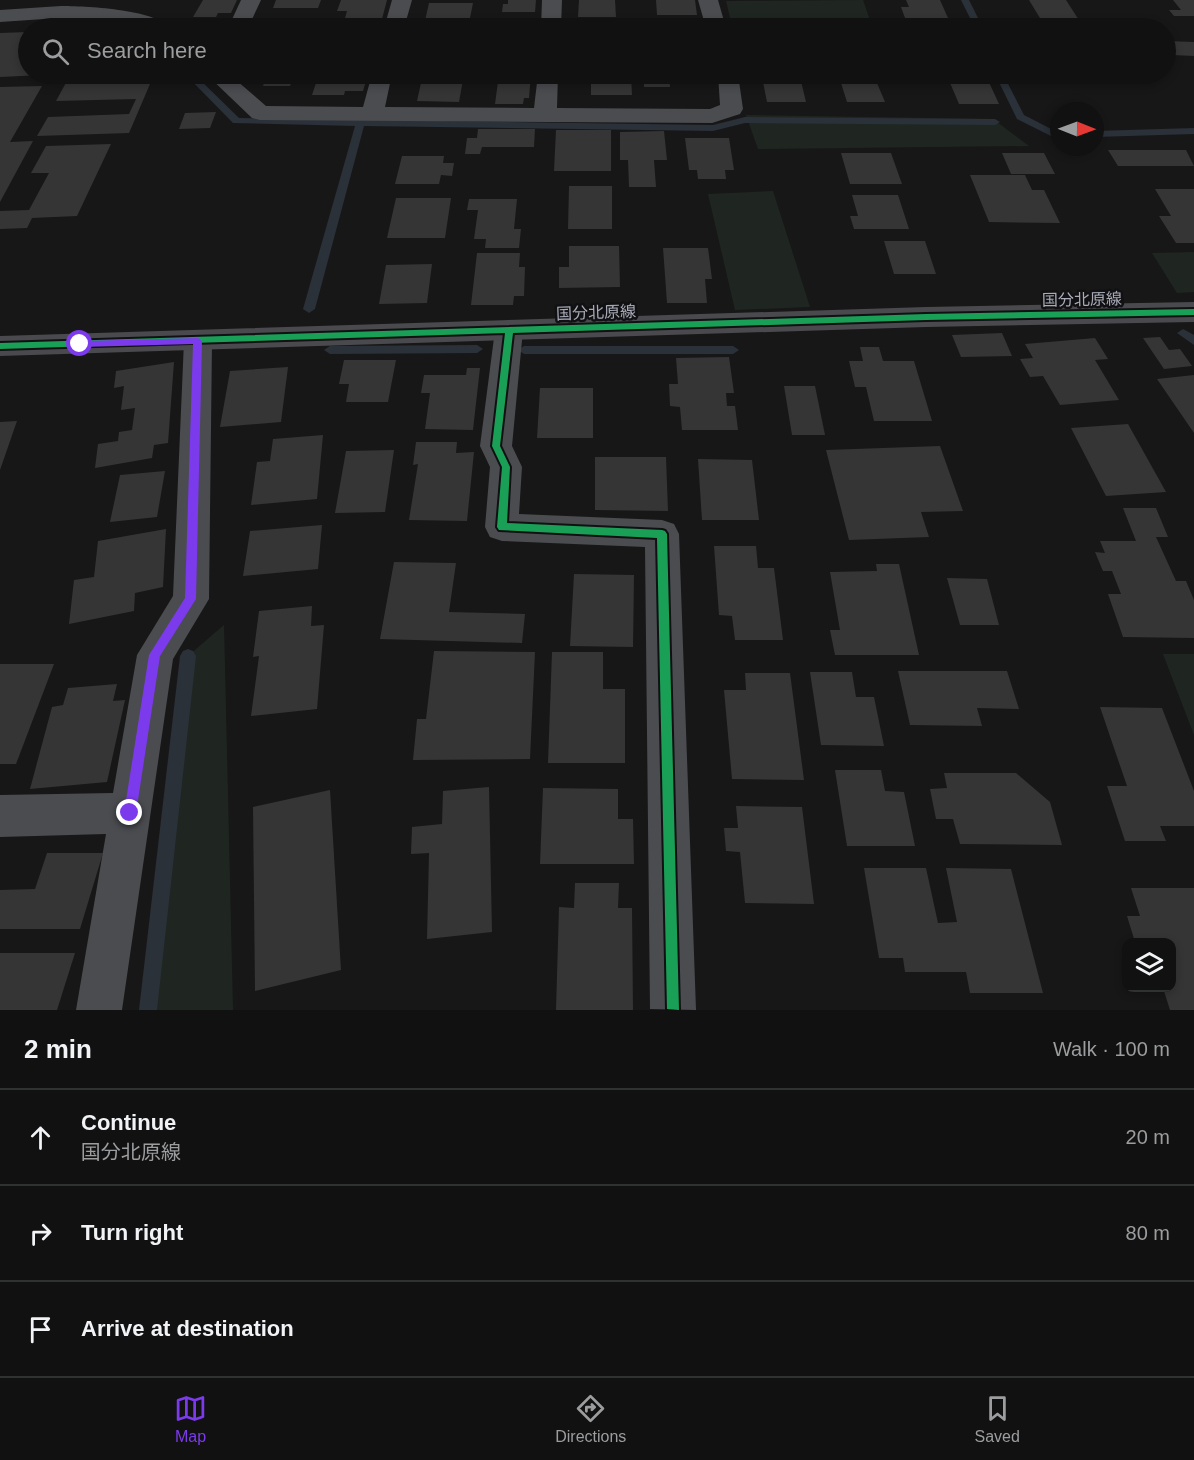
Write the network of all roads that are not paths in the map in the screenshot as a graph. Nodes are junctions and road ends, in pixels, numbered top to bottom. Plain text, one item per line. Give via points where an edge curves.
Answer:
1 (251, 0) edge
2 (402, 0) edge
3 (552, 0) edge
4 (708, 0) edge
5 (94, 5) edge
6 (0, 16) edge
7 (134, 18) edge
8 (243, 18) edge
9 (397, 18) edge
10 (551, 18) edge
11 (713, 18) edge
12 (228, 84) edge
13 (380, 84) edge
14 (547, 84) edge
15 (729, 84) edge
16 (372, 114) junction
17 (545, 115) junction
18 (1194, 312) edge
19 (508, 330) junction
20 (198, 341) junction
21 (0, 346) edge
22 (130, 813) junction
23 (0, 816) edge
24 (673, 1009) edge
25 (99, 1010) edge

1 - 8 street
2 - 9 street
3 - 10 street
4 - 11 street
5 - 6 street
5 - 7 street
12 - 16 street via 260,113
13 - 16 street
14 - 17 street
15 - 17 street via 732,109 712,116
16 - 17 street
18 - 19 street, 国分北原線
19 - 20 street, 国分北原線
19 - 24 street via 496,446 506,467 502,527 662,534
20 - 21 street, 国分北原線
20 - 22 street via 190,599 155,655
22 - 23 street
22 - 25 street

